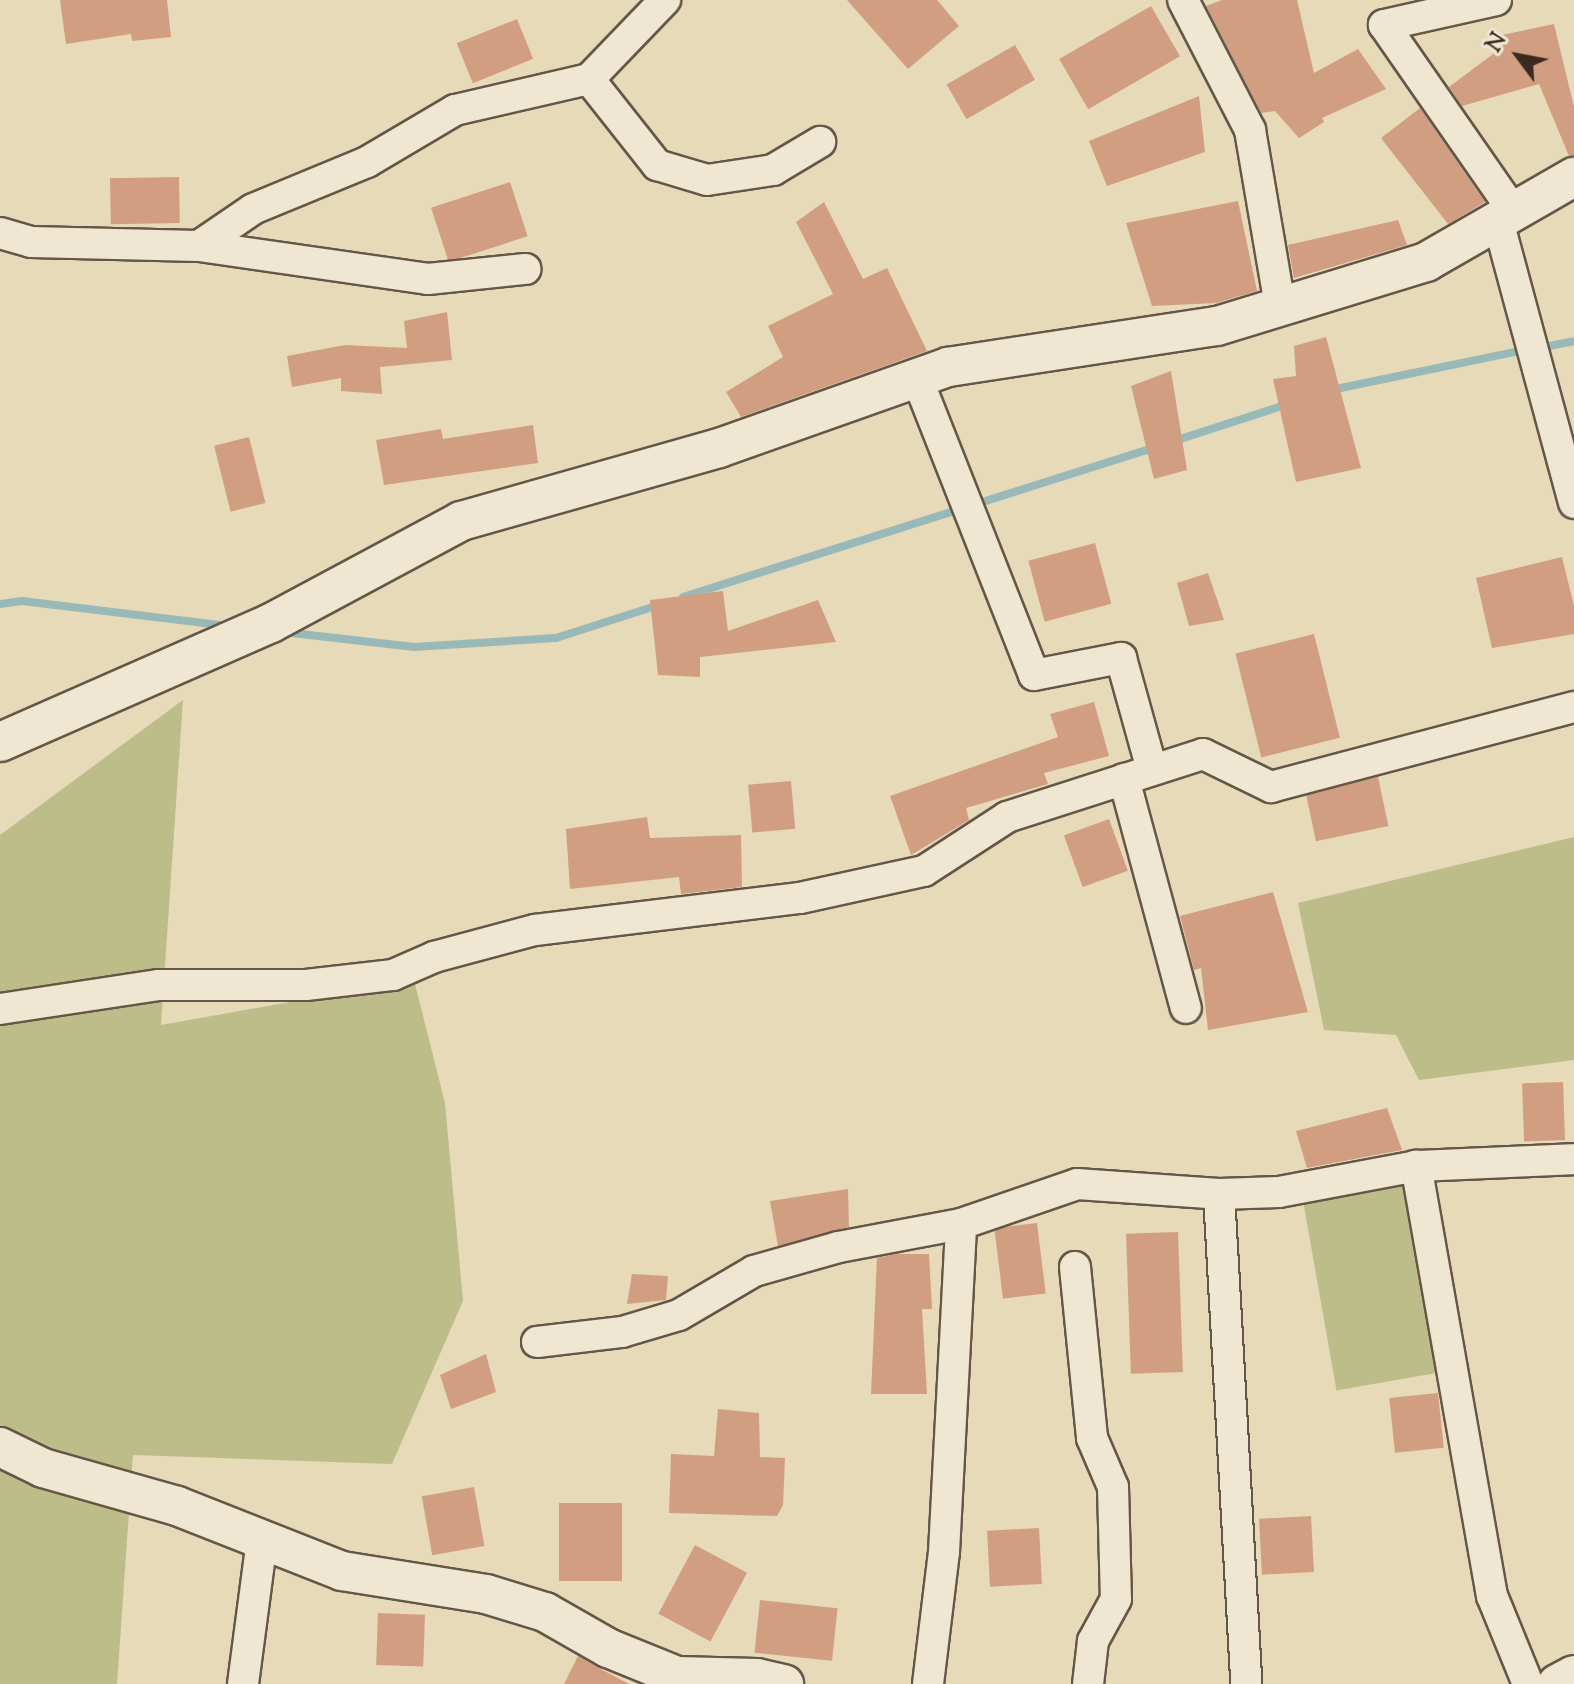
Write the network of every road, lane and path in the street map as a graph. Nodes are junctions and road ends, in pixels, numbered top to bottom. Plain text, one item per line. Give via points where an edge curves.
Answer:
1 (665, 0) edge
2 (1183, 0) edge
3 (1496, 0) edge
4 (589, 79) junction
5 (820, 142) dead end
6 (1574, 177) edge
7 (1506, 216) junction
8 (0, 233) edge
9 (199, 246) junction
10 (525, 269) dead end
11 (1280, 306) junction
12 (917, 378) junction
13 (1574, 503) edge
14 (1574, 707) edge
15 (0, 742) edge
16 (1138, 775) junction
17 (1186, 1008) dead end
18 (0, 1009) edge
19 (1574, 1159) edge
20 (1416, 1166) junction
21 (1219, 1194) junction
22 (961, 1224) junction
23 (1075, 1267) dead end
24 (537, 1342) dead end
25 (0, 1447) edge
26 (262, 1539) junction
27 (1574, 1675) edge
28 (674, 1680) edge
29 (243, 1684) edge
30 (784, 1684) edge
31 (928, 1684) edge
32 (1088, 1684) edge
33 (1246, 1684) edge
34 (1528, 1684) edge
35 (1557, 1684) edge

1 - 4 street
2 - 11 street via 1250,130
3 - 7 street via 1384,25
4 - 5 street via 657,165 707,180 773,170
4 - 9 street via 455,110 367,162 253,209
6 - 7 street
7 - 11 street via 1426,262
7 - 13 street
8 - 9 street via 31,242
9 - 10 street via 428,279
11 - 12 street via 1217,326 948,367
12 - 15 street via 719,448 461,521 271,623
12 - 16 street via 1034,675 1121,658
14 - 16 street via 1271,787 1203,754
16 - 17 street
16 - 18 street via 1007,817 924,871 800,898 535,930 434,957 393,975 306,985 159,985
19 - 20 street
20 - 21 street via 1279,1192
20 - 34 street via 1492,1596
21 - 22 street via 1077,1184
21 - 33 street
22 - 24 street via 839,1247 754,1271 679,1315 622,1332
22 - 31 street via 944,1552
23 - 32 street via 1092,1438 1113,1487 1116,1599 1093,1641
25 - 26 street via 43,1468 121,1487
26 - 28 street via 342,1571 486,1594 545,1612
26 - 29 street
27 - 35 street
28 - 30 street via 757,1678

